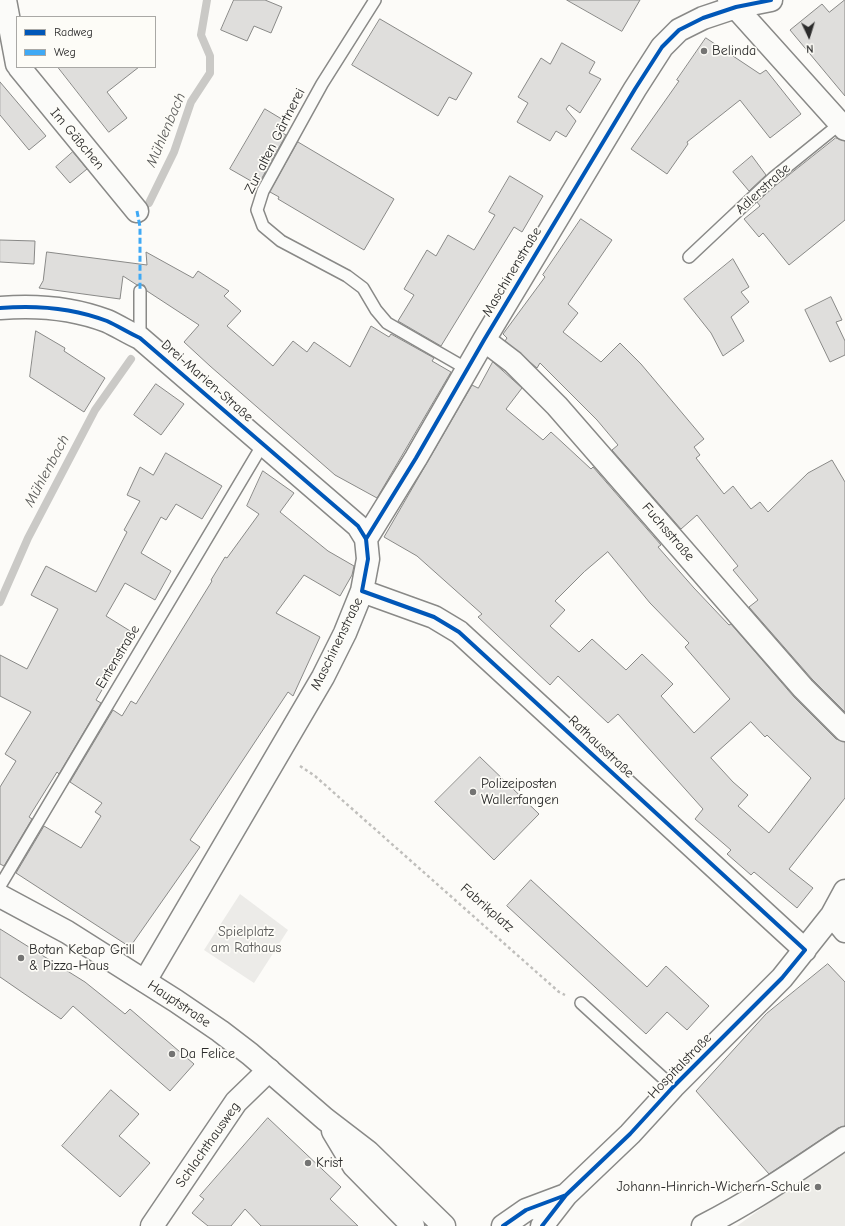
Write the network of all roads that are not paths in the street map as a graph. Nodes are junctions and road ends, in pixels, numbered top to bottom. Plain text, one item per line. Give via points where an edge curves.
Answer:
1 (5, 0) edge
2 (375, 0) edge
3 (771, 0) edge
4 (733, 4) edge
5 (16, 59) edge
6 (20, 68) edge
7 (843, 126) edge
8 (137, 211) dead end
9 (689, 257) dead end
10 (140, 291) dead end
11 (0, 308) edge
12 (140, 338) junction
13 (484, 340) junction
14 (467, 369) junction
15 (263, 444) junction
16 (366, 540) junction
17 (362, 590) junction
18 (845, 730) edge
19 (0, 886) edge
20 (845, 891) edge
21 (0, 896) edge
22 (838, 923) edge
23 (805, 950) junction
24 (145, 981) junction
25 (582, 1003) road end
26 (269, 1070) junction
27 (673, 1088) junction
28 (325, 1119) junction
29 (845, 1138) edge
30 (566, 1195) junction
31 (152, 1226) edge
32 (413, 1226) edge
33 (444, 1226) edge
34 (503, 1226) edge
35 (542, 1226) edge
36 (703, 1226) edge

1 - 5 street
2 - 14 lane, Zur alten Gärtnerei via 322,84 263,191 257,210 263,226 281,241 347,276 363,288 387,323
3 - 4 street, Maschinenstraße
4 - 7 street, Adlerstraße
4 - 13 street, Maschinenstraße via 679,30 662,47
6 - 8 street, Im Gäßchen
7 - 9 lane, Adlerstraße via 774,178
10 - 12 lane
11 - 12 street, Drei-Marien-Straße via 29,306 71,311 107,322
12 - 15 street, Drei-Marien-Straße
13 - 14 street, Maschinenstraße
13 - 18 street, Fuchsstraße via 513,362 557,406 803,688
14 - 16 street, Maschinenstraße
15 - 16 street, Drei-Marien-Straße via 358,526
15 - 19 lane, Entenstraße
16 - 17 street, Maschinenstraße via 368,558
17 - 23 street, Rathausstraße via 434,617 459,632
17 - 24 street, Maschinenstraße via 326,671
20 - 22 street, Hospitalstraße
21 - 24 street, Hauptstraße via 67,932
22 - 23 street, Hospitalstraße
23 - 27 street, Hospitalstraße via 782,978
24 - 26 street, Hauptstraße via 220,1031
25 - 27 lane
26 - 28 street, Hauptstraße
26 - 31 street, Schlachthausweg via 236,1102
27 - 30 street, Hospitalstraße via 630,1134
28 - 32 street, Hauptstraße via 354,1166
28 - 33 street, Hauptstraße via 368,1152
29 - 36 street via 729,1213
30 - 34 street, Hospitalstraße via 526,1210
30 - 35 street, Hospitalstraße

